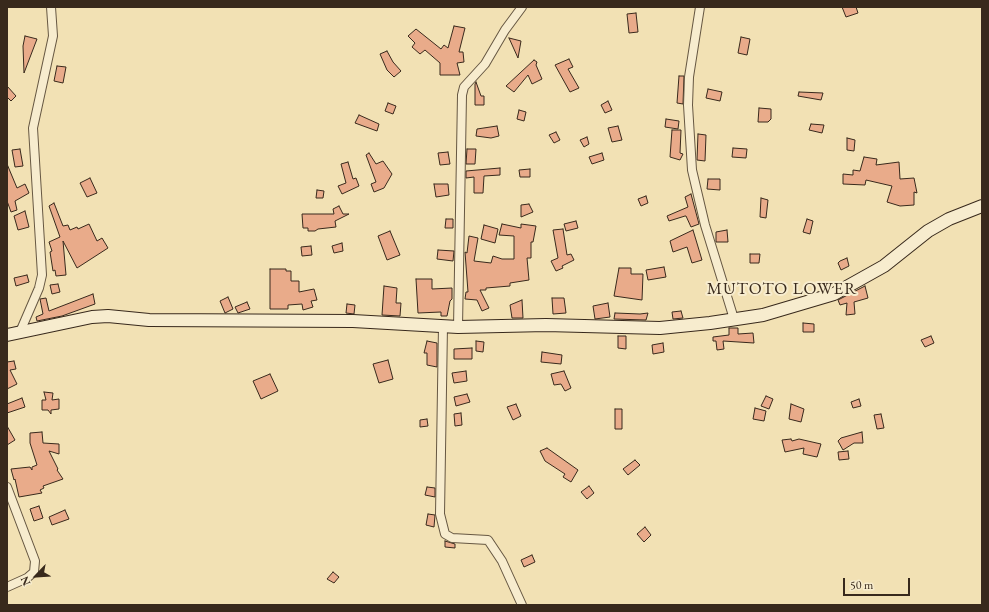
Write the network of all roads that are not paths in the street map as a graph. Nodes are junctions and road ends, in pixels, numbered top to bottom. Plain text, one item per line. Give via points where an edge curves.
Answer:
1 (51, 7) edge
2 (522, 7) edge
3 (700, 7) edge
4 (982, 206) edge
5 (734, 319) junction
6 (443, 326) junction
7 (458, 327) junction
8 (20, 332) junction
9 (7, 335) edge
10 (7, 487) edge
11 (7, 587) edge
12 (522, 605) edge

1 - 8 street via 54,28 33,128 42,276
2 - 7 street via 485,64 464,87 462,95
3 - 5 street via 688,105 692,170 705,225
4 - 5 street via 938,225 884,266 834,294 763,315
5 - 7 street via 660,328 546,325
6 - 7 street
6 - 8 street via 354,321 149,320 108,316
6 - 12 street via 440,514 444,534 452,538 488,540 502,561
8 - 9 street
10 - 11 street via 35,561 34,572

